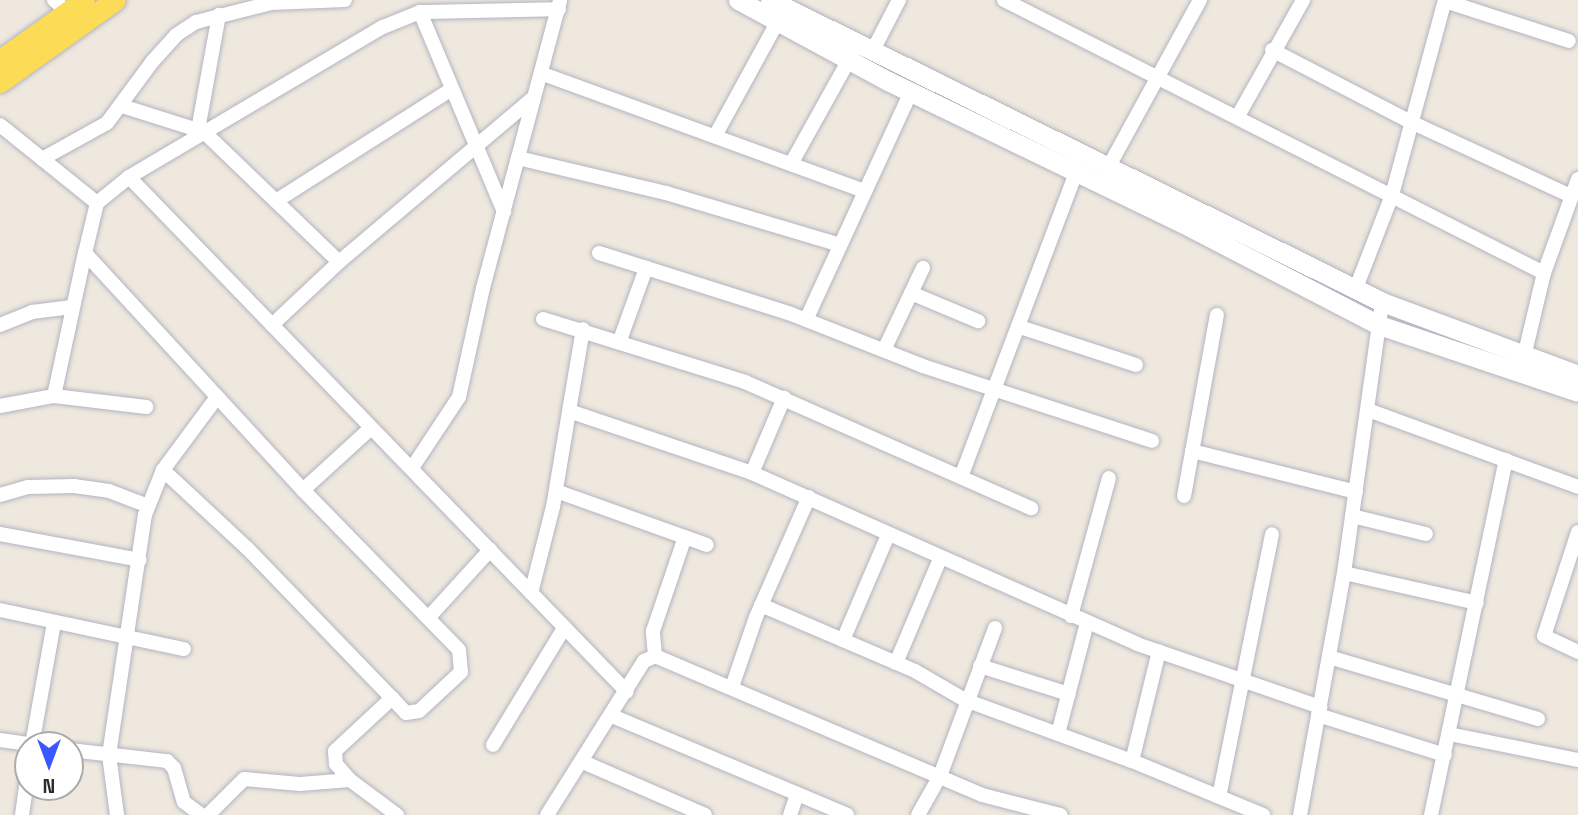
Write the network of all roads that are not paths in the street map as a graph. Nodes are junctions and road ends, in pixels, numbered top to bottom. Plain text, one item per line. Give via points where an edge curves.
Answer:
1 (115, 0) edge
2 (345, 0) edge
3 (738, 0) edge
4 (770, 0) edge
5 (899, 0) edge
6 (1004, 0) edge
7 (1200, 0) edge
8 (1303, 0) edge
9 (1445, 1) edge
10 (559, 5) edge
11 (72, 9) edge
12 (420, 12) junction
13 (219, 15) junction
14 (778, 21) junction
15 (1569, 41) dead end
16 (1272, 50) junction
17 (872, 52) junction
18 (0, 60) edge
19 (849, 60) junction
20 (542, 74) junction
21 (1156, 78) junction
22 (0, 82) edge
23 (450, 90) junction
24 (911, 92) junction
25 (534, 97) junction
26 (122, 106) junction
27 (1238, 116) junction
28 (1413, 123) junction
29 (0, 125) edge
30 (201, 131) junction
31 (715, 136) junction
32 (476, 146) junction
33 (518, 158) junction
34 (42, 159) junction
35 (792, 164) junction
36 (1079, 165) junction
37 (1108, 168) junction
38 (130, 177) junction
39 (1578, 179) edge
40 (865, 191) junction
41 (1392, 195) junction
42 (1571, 196) junction
43 (276, 201) junction
44 (97, 203) junction
45 (503, 212) junction
46 (840, 245) junction
47 (85, 253) junction
48 (599, 253) dead end
49 (339, 262) junction
50 (646, 268) junction
51 (923, 268) dead end
52 (1544, 273) junction
53 (1356, 288) junction
54 (911, 293) junction
55 (1382, 302) junction
56 (72, 307) junction
57 (1217, 315) dead end
58 (543, 319) dead end
59 (806, 320) junction
60 (978, 321) dead end
61 (0, 325) edge
62 (1379, 325) junction
63 (272, 326) junction
64 (1020, 327) junction
65 (583, 329) junction
66 (620, 340) junction
67 (884, 350) junction
68 (1522, 364) junction
69 (1136, 365) dead end
70 (1578, 375) edge
71 (997, 391) junction
72 (1578, 392) edge
73 (54, 396) junction
74 (217, 397) junction
75 (784, 398) junction
76 (0, 406) edge
77 (146, 407) dead end
78 (1368, 410) junction
79 (569, 411) junction
80 (371, 428) junction
81 (1152, 442) dead end
82 (1192, 452) junction
83 (1506, 460) junction
84 (412, 468) junction
85 (163, 470) junction
86 (752, 474) junction
87 (961, 477) junction
88 (1109, 478) dead end
89 (1578, 487) edge
90 (303, 490) junction
91 (556, 491) junction
92 (1356, 492) junction
93 (0, 495) edge
94 (1184, 496) dead end
95 (809, 497) junction
96 (148, 506) junction
97 (1031, 508) dead end
98 (1352, 516) junction
99 (1578, 532) edge
100 (0, 534) edge
101 (1272, 534) dead end
102 (1426, 534) dead end
103 (888, 535) junction
104 (685, 537) junction
105 (707, 545) dead end
106 (490, 550) junction
107 (940, 559) junction
108 (140, 560) junction
109 (1572, 571) edge
110 (1344, 573) junction
111 (531, 593) junction
112 (1477, 603) junction
113 (761, 604) junction
114 (0, 610) edge
115 (1071, 615) junction
116 (429, 617) junction
117 (1087, 622) junction
118 (54, 623) junction
119 (564, 628) junction
120 (995, 628) dead end
121 (130, 636) junction
122 (843, 640) junction
123 (184, 649) dead end
124 (1158, 651) junction
125 (1578, 652) edge
126 (655, 656) junction
127 (1329, 657) junction
128 (896, 663) junction
129 (980, 666) junction
130 (1241, 680) junction
131 (732, 687) junction
132 (627, 692) junction
133 (1069, 694) junction
134 (1458, 696) junction
135 (392, 698) junction
136 (965, 700) junction
137 (1319, 711) junction
138 (612, 716) junction
139 (1538, 719) dead end
140 (35, 731) edge
141 (1058, 734) junction
142 (1449, 734) junction
143 (493, 745) dead end
144 (84, 752) edge
145 (109, 755) junction
146 (1445, 755) junction
147 (1132, 761) junction
148 (1578, 761) edge
149 (583, 762) junction
150 (940, 776) junction
151 (350, 780) junction
152 (797, 795) junction
153 (1219, 797) junction
154 (117, 815) edge
155 (201, 815) edge
156 (208, 815) edge
157 (397, 815) edge
158 (547, 815) edge
159 (705, 815) edge
160 (790, 815) edge
161 (848, 815) edge
162 (918, 815) edge
163 (1060, 815) edge
164 (1263, 815) edge
165 (1300, 815) edge
166 (1433, 815) edge

1 - 11 main road
2 - 13 street via 271,3
3 - 14 street
4 - 17 street
5 - 17 street
6 - 21 street
7 - 21 street
8 - 16 street
9 - 15 street
9 - 28 street
10 - 12 street
10 - 20 street
11 - 18 main road
11 - 22 main road
12 - 23 street
12 - 30 street via 383,27
13 - 26 street via 176,35
13 - 30 street
14 - 19 street
14 - 31 street
16 - 27 street
16 - 28 street
17 - 36 street
19 - 24 street
19 - 35 street
20 - 25 street
20 - 31 street
21 - 27 street
21 - 37 street
23 - 32 street
23 - 43 street
24 - 36 street
24 - 40 street
25 - 32 street
25 - 33 street
26 - 30 street
26 - 34 street via 91,135
27 - 41 street
28 - 41 street
28 - 42 street
29 - 34 street
30 - 38 street
30 - 43 street
31 - 35 street
32 - 45 street
32 - 49 street
33 - 45 street
33 - 46 street via 666,193
34 - 44 street
35 - 40 street
36 - 37 street
36 - 62 street
36 - 64 street
37 - 53 street
38 - 44 street
38 - 63 street
39 - 42 street
40 - 46 street
41 - 52 street
41 - 53 street
42 - 52 street
43 - 49 street
44 - 47 street
45 - 84 street via 459,397
46 - 59 street
47 - 56 street
47 - 74 street
48 - 50 street
49 - 63 street
50 - 59 street
50 - 66 street
51 - 54 street
52 - 68 street
53 - 55 street
54 - 60 street
54 - 67 street
55 - 62 street
55 - 68 street
56 - 61 street via 32,312
56 - 73 street
57 - 82 street
58 - 65 street
59 - 67 street
62 - 68 street
62 - 78 street
63 - 80 street
64 - 69 street
64 - 71 street
65 - 66 street
65 - 79 street
66 - 75 street
67 - 71 street
68 - 70 street
68 - 72 street
71 - 81 street
71 - 87 street
73 - 76 street
73 - 77 street
74 - 85 street
74 - 90 street
75 - 86 street
75 - 87 street
78 - 83 street
78 - 92 street
79 - 86 street
79 - 91 street
80 - 84 street
80 - 90 street
82 - 92 street
82 - 94 street
83 - 89 street
83 - 112 street
84 - 106 street
85 - 96 street
85 - 135 street via 247,548
86 - 95 street
87 - 97 street
88 - 115 street
90 - 116 street
91 - 104 street
91 - 111 street
92 - 98 street
93 - 96 street via 28,487 74,486 109,491
95 - 103 street
95 - 113 street
96 - 108 street
98 - 102 street
98 - 110 street
99 - 109 street
100 - 108 street
101 - 130 street
103 - 107 street
103 - 122 street
104 - 105 street
104 - 126 street via 653,631
106 - 111 street
106 - 116 street
107 - 115 street
107 - 128 street
108 - 121 street
109 - 125 street via 1544,636
110 - 112 street
110 - 127 street
111 - 119 street
112 - 134 street
113 - 122 street
113 - 131 street
114 - 118 street
115 - 117 street
116 - 135 street via 459,650 461,672 415,714 406,713
117 - 124 street
117 - 133 street
118 - 121 street
118 - 140 street
119 - 132 street
119 - 143 street
120 - 129 street
121 - 123 street
121 - 145 street
122 - 128 street
124 - 130 street
124 - 147 street
126 - 131 street
126 - 132 street via 644,661
127 - 134 street
127 - 137 street
128 - 136 street
129 - 133 street
129 - 136 street
130 - 137 street
130 - 153 street
131 - 150 street
132 - 138 street
133 - 141 street
134 - 139 street
134 - 142 street
135 - 151 street via 335,751 336,764
136 - 141 street
136 - 150 street
137 - 146 street
137 - 165 street
138 - 149 street
138 - 152 street
141 - 147 street
142 - 146 street
142 - 148 street
144 - 145 street
145 - 154 street
145 - 155 street via 171,764 180,796
146 - 166 street
147 - 153 street
149 - 158 street
149 - 159 street
150 - 162 street
150 - 163 street via 982,795
151 - 156 street via 300,784 244,779
151 - 157 street
152 - 160 street
152 - 161 street
153 - 164 street

